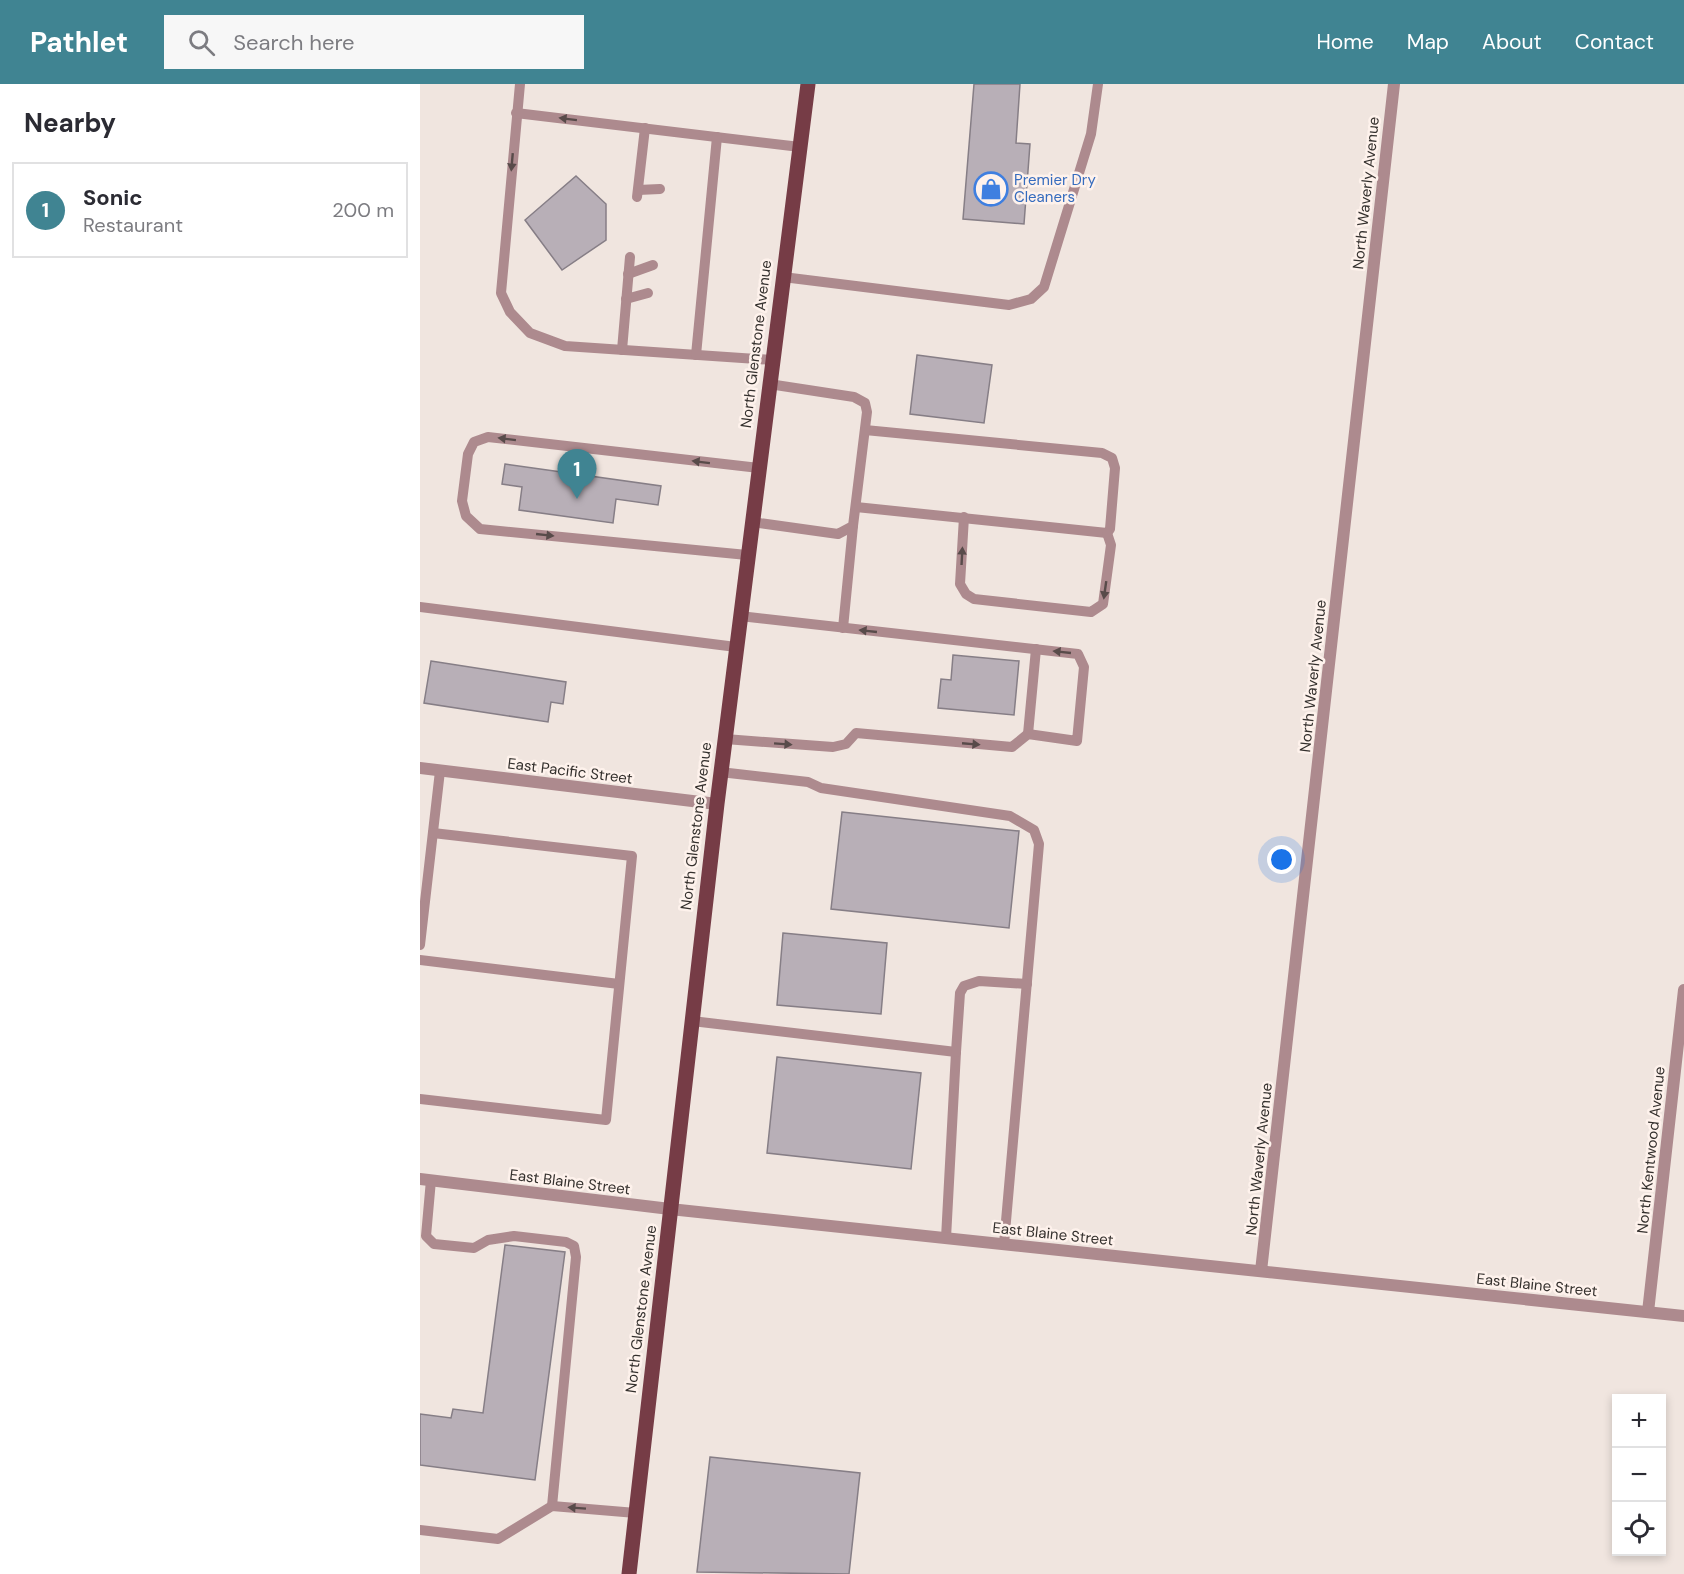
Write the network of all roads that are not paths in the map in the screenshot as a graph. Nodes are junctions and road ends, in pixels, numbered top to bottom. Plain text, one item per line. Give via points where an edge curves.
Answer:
1 (520, 84) edge
2 (808, 84) edge
3 (1098, 84) edge
4 (1394, 84) edge
5 (516, 113) junction
6 (645, 128) junction
7 (717, 137) junction
8 (800, 147) junction
9 (660, 189) dead end
10 (630, 257) dead end
11 (653, 265) dead end
12 (628, 274) junction
13 (783, 277) junction
14 (648, 293) dead end
15 (626, 299) junction
16 (622, 350) junction
17 (696, 355) junction
18 (772, 360) junction
19 (769, 384) junction
20 (865, 430) junction
21 (759, 468) junction
22 (856, 507) junction
23 (964, 517) junction
24 (752, 522) junction
25 (853, 526) junction
26 (1107, 533) junction
27 (747, 555) junction
28 (420, 606) edge
29 (740, 616) junction
30 (843, 628) junction
31 (736, 647) junction
32 (1035, 650) junction
33 (1028, 734) junction
34 (725, 739) junction
35 (420, 768) edge
36 (440, 771) junction
37 (720, 772) junction
38 (717, 804) junction
39 (433, 833) junction
40 (420, 945) edge
41 (420, 960) edge
42 (619, 984) junction
43 (1027, 984) junction
44 (1684, 990) edge
45 (692, 1021) junction
46 (956, 1052) junction
47 (420, 1099) edge
48 (426, 1179) edge
49 (670, 1209) junction
50 (946, 1238) junction
51 (1004, 1244) junction
52 (1261, 1271) junction
53 (1648, 1312) junction
54 (1684, 1316) edge
55 (552, 1506) junction
56 (636, 1513) junction
57 (420, 1530) edge
58 (629, 1574) edge

1 - 5 lane
2 - 8 main road, North Glenstone Avenue
3 - 13 lane via 1091,134 1044,287 1031,299 1009,305
4 - 52 street, North Waverly Avenue
6 -> 5 lane
5 -> 16 lane via 501,293 510,312 530,333 565,346
6 - 7 lane
6 - 9 lane via 638,194
7 - 8 lane
7 - 17 lane via 702,246
8 - 13 main road, North Glenstone Avenue
10 - 12 lane
11 - 12 lane
12 - 15 lane
13 - 18 main road, North Glenstone Avenue
14 - 15 lane
15 - 16 lane
16 - 17 lane
17 - 18 lane
18 - 19 main road, North Glenstone Avenue
19 - 20 lane via 854,397 865,403
19 - 21 main road, North Glenstone Avenue
20 - 22 lane
20 - 26 lane via 1102,453 1112,458 1115,468
21 - 24 main road, North Glenstone Avenue
21 -> 27 lane via 488,437 474,442 468,454 462,501 466,516 480,529
22 - 23 lane
22 - 25 lane
23 - 26 lane
26 -> 23 lane via 1111,545 1103,604 1091,612 974,599 960,584
24 - 25 lane via 838,534
24 - 27 main road, North Glenstone Avenue
25 - 30 lane
27 - 29 main road, North Glenstone Avenue
28 - 31 lane
29 - 30 lane
29 - 31 main road, North Glenstone Avenue
32 -> 30 lane
31 - 34 main road, North Glenstone Avenue
32 - 33 lane
33 -> 32 lane via 1077,741 1084,667 1078,654
34 -> 33 lane via 833,747 846,744 856,733 1012,747
34 - 37 main road, North Glenstone Avenue
35 - 36 street, East Pacific Street
36 - 38 street, East Pacific Street
36 - 39 lane
37 - 38 main road, North Glenstone Avenue
37 - 43 lane via 808,782 821,788 1022,821 1034,830 1039,844
38 - 45 main road, North Glenstone Avenue
39 - 40 lane
39 - 42 lane via 632,856
41 - 42 lane
42 - 47 lane via 606,1120
43 - 46 lane via 979,981 964,986 960,993
43 - 51 lane
44 - 53 street, North Kentwood Avenue
45 - 46 lane
45 - 49 main road, North Glenstone Avenue
46 - 50 lane
48 - 49 street, East Blaine Street
48 - 55 lane via 426,1236 434,1244 474,1248 488,1239 514,1236 574,1246
49 - 50 street, East Blaine Street
49 - 56 main road, North Glenstone Avenue
50 - 51 street, East Blaine Street
51 - 52 street, East Blaine Street
52 - 53 street, East Blaine Street
53 - 54 street, East Blaine Street
56 -> 55 lane
55 - 57 lane via 498,1539
56 - 58 main road, North Glenstone Avenue

